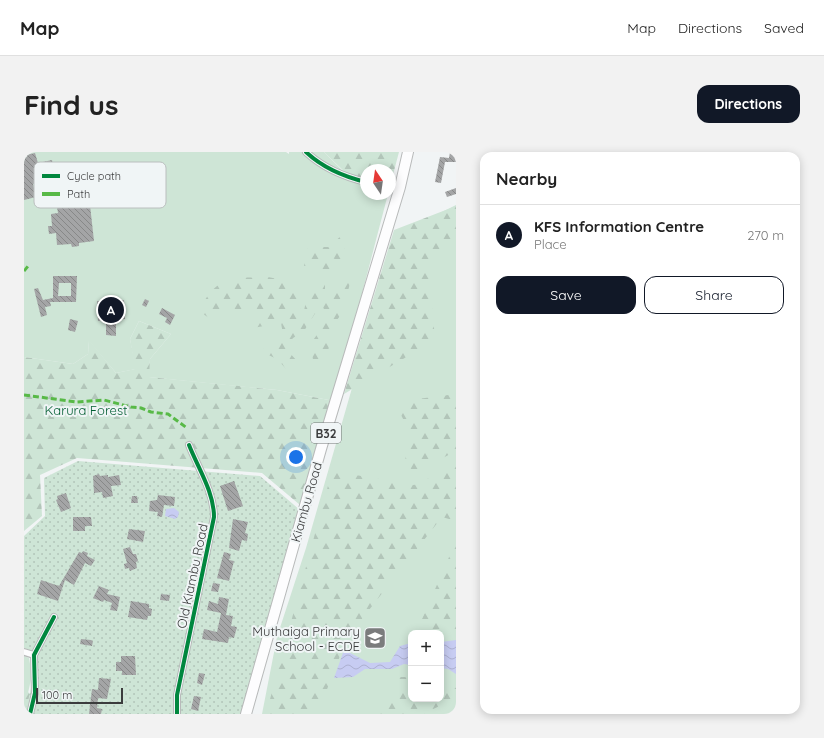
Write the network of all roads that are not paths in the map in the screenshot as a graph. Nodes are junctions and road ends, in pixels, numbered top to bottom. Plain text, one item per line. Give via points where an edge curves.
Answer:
1 (306, 152) edge
2 (408, 152) edge
3 (360, 180) edge
4 (396, 183) edge
5 (391, 200) edge
6 (189, 445) dead end
7 (54, 617) dead end
8 (24, 652) edge
9 (34, 655) junction
10 (30, 714) edge
11 (178, 714) edge
12 (246, 714) edge

1 - 3 street via 334,171
2 - 4 highway, Kiambu Road / B32
5 - 12 highway, Kiambu Road / B32
6 - 11 street, Old Kiambu Road via 213,503 214,517 177,695
7 - 9 street
8 - 9 street
9 - 10 street via 35,693

